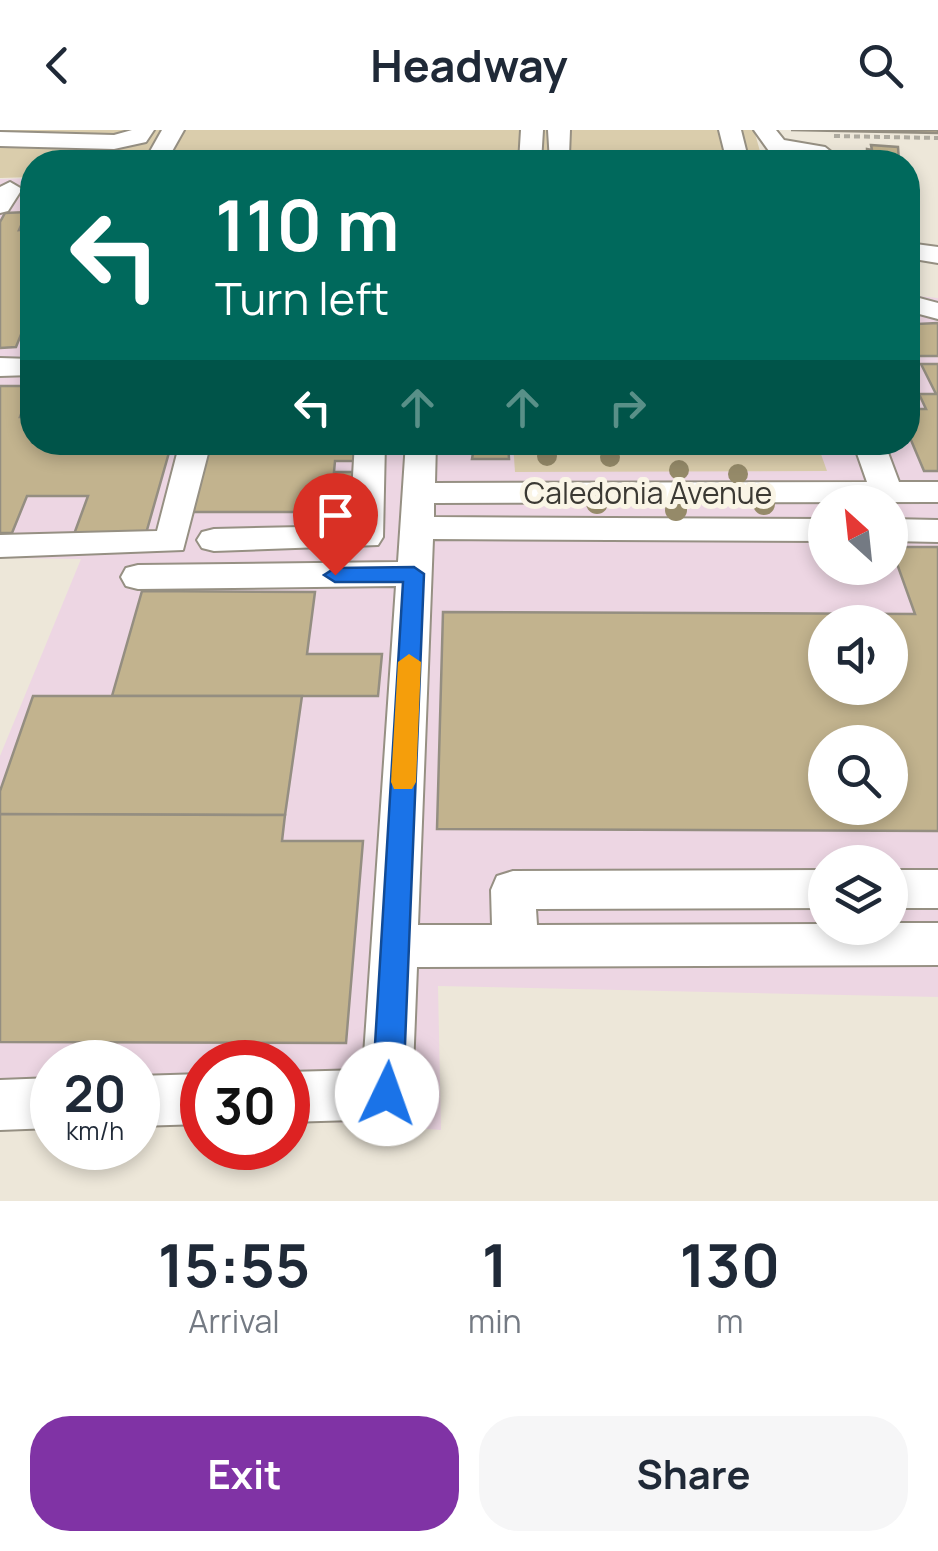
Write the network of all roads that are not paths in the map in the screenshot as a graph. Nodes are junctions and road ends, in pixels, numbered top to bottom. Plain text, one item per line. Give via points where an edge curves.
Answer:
1 (143, 130) edge
2 (768, 136) edge
3 (0, 139) edge
4 (810, 150) edge
5 (193, 455) edge
6 (369, 455) edge
7 (420, 455) edge
8 (873, 455) edge
9 (884, 485) edge
10 (908, 491) edge
11 (938, 492) edge
12 (808, 494) edge
13 (417, 511) junction
14 (808, 529) edge
15 (908, 530) edge
16 (938, 531) edge
17 (214, 540) dead end
18 (0, 546) edge
19 (414, 574) junction
20 (138, 577) dead end
21 (808, 889) edge
22 (908, 889) edge
23 (938, 889) edge
24 (938, 944) edge
25 (515, 945) junction
26 (395, 946) junction
27 (310, 1096) edge
28 (30, 1103) edge
29 (0, 1104) edge

1 - 3 street via 138,138 114,142
2 - 4 street
5 - 18 street via 171,542
6 - 17 street via 366,537
7 - 13 street
8 - 9 street
10 - 11 street, Caledonia Avenue
12 - 13 street, Caledonia Avenue
13 - 14 street
13 - 19 street
15 - 16 street
19 - 20 street
19 - 26 street
21 - 25 street via 513,890
22 - 23 street
24 - 25 street
25 - 26 street
26 - 27 street via 387,1094
28 - 29 street

